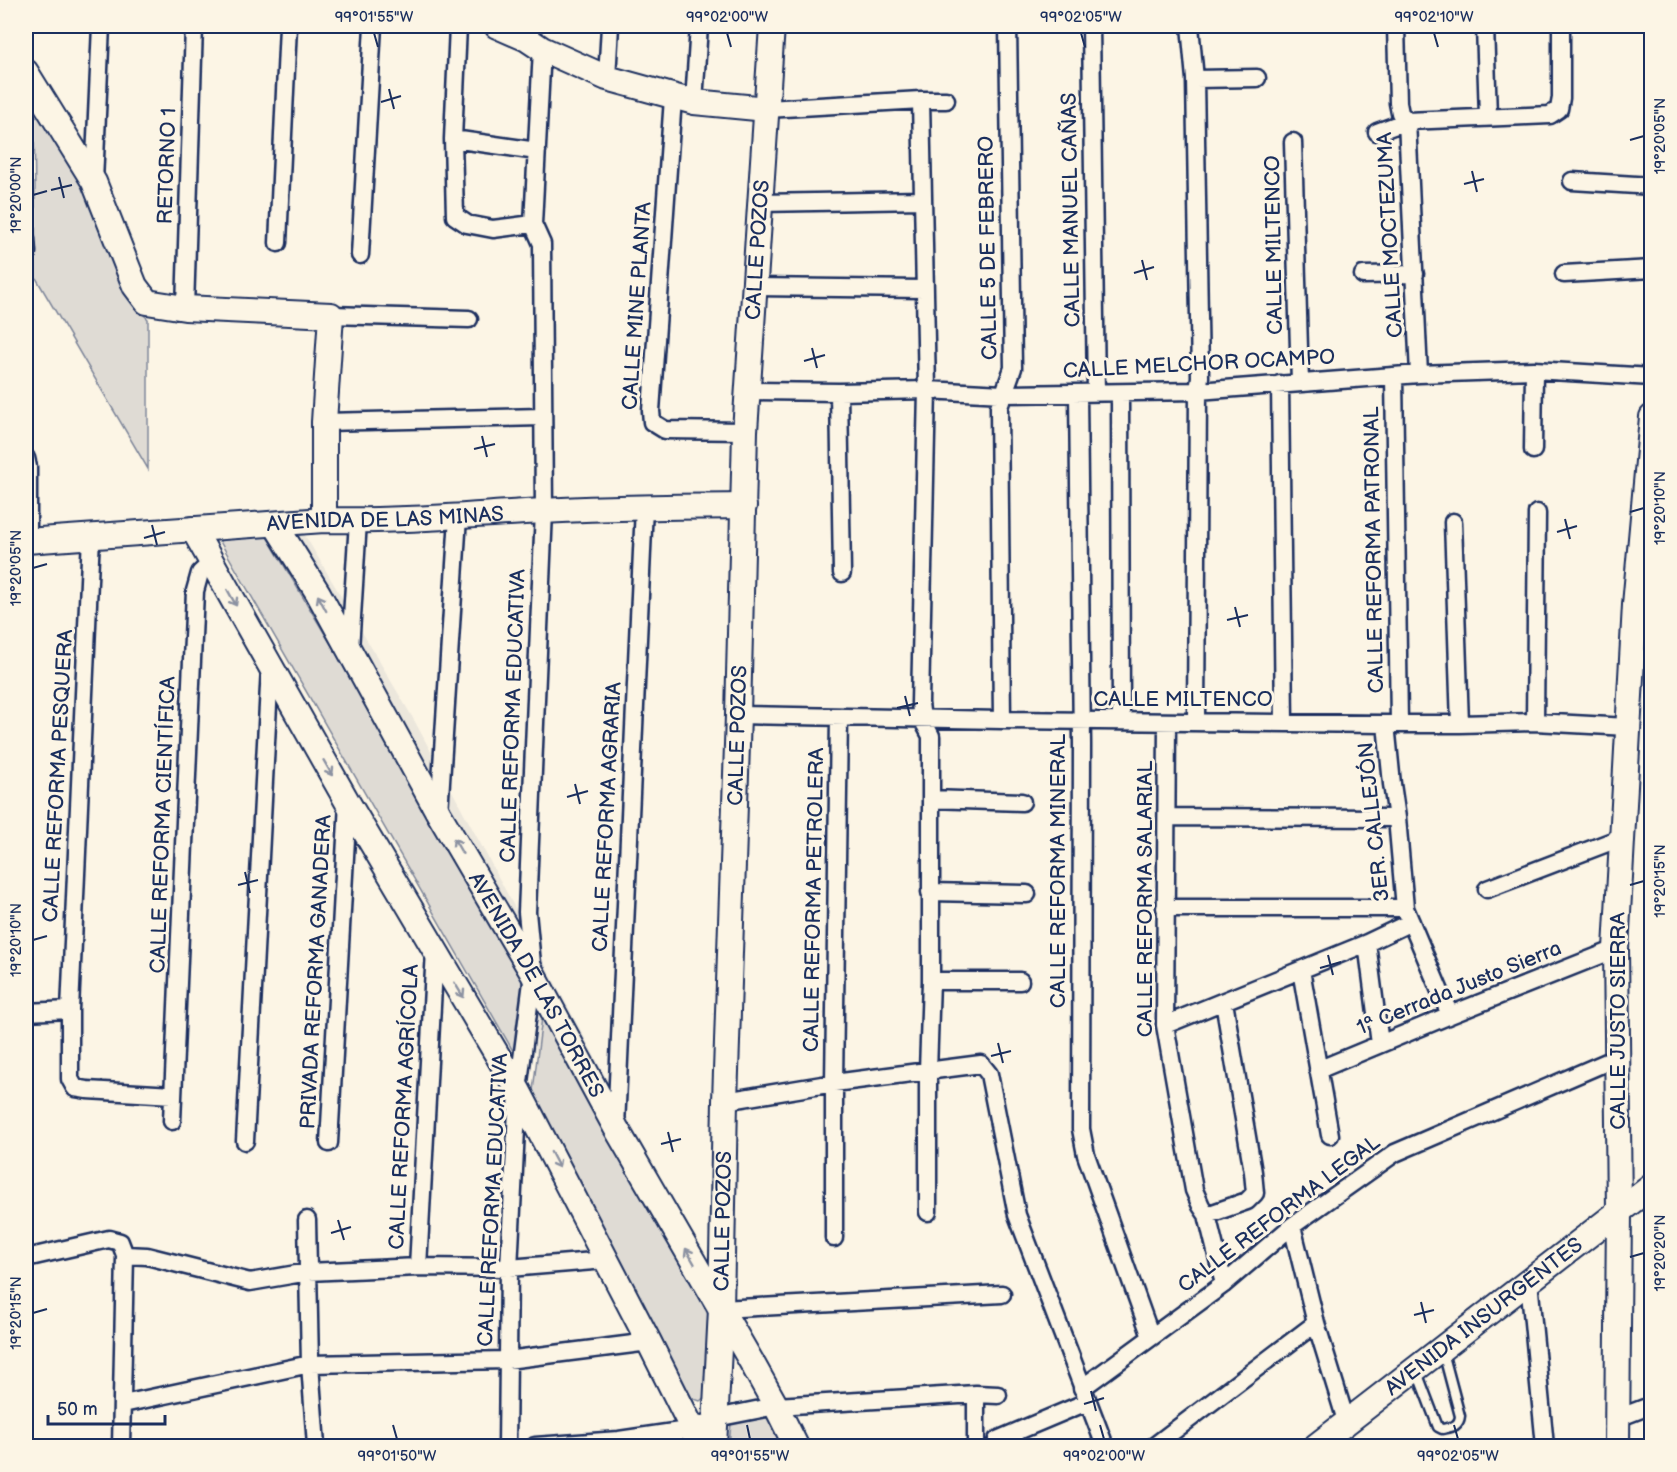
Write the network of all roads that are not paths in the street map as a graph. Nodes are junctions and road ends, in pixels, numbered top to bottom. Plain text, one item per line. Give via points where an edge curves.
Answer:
1 (101, 26) edge
2 (194, 26) edge
3 (288, 26) edge
4 (373, 26) edge
5 (458, 26) edge
6 (497, 26) edge
7 (610, 26) edge
8 (699, 26) edge
9 (772, 26) edge
10 (1008, 26) edge
11 (1091, 26) edge
12 (1191, 26) edge
13 (1396, 26) edge
14 (1485, 26) edge
15 (1561, 26) edge
16 (532, 38) edge
17 (607, 78) junction
18 (1257, 78) dead end
19 (1195, 79) junction
20 (29, 89) edge
21 (684, 100) junction
22 (921, 100) junction
23 (946, 100) dead end
24 (767, 109) junction
25 (1488, 116) junction
26 (1407, 121) junction
27 (1377, 132) dead end
28 (453, 139) junction
29 (1293, 142) dead end
30 (537, 151) junction
31 (1572, 181) dead end
32 (94, 182) junction
33 (1652, 186) edge
34 (922, 200) junction
35 (761, 202) junction
36 (534, 224) junction
37 (26, 239) edge
38 (278, 243) dead end
39 (360, 255) dead end
40 (26, 257) edge
41 (1652, 269) edge
42 (1415, 274) junction
43 (1564, 274) dead end
44 (1363, 275) dead end
45 (755, 287) junction
46 (924, 289) junction
47 (185, 308) junction
48 (331, 315) junction
49 (470, 319) dead end
50 (1533, 370) junction
51 (1419, 374) junction
52 (1394, 376) junction
53 (1652, 377) edge
54 (1300, 383) junction
55 (1280, 384) junction
56 (927, 390) junction
57 (748, 391) junction
58 (1198, 391) junction
59 (839, 392) junction
60 (1096, 393) junction
61 (1120, 393) junction
62 (1003, 394) junction
63 (1078, 394) junction
64 (542, 417) junction
65 (1652, 417) edge
66 (324, 422) junction
67 (745, 431) junction
68 (1533, 450) dead end
69 (26, 458) edge
70 (744, 506) junction
71 (644, 507) junction
72 (544, 511) junction
73 (1647, 511) edge
74 (1536, 513) dead end
75 (458, 517) junction
76 (324, 520) junction
77 (358, 521) junction
78 (1453, 522) dead end
79 (274, 524) junction
80 (193, 529) junction
81 (91, 536) junction
82 (27, 541) edge
83 (212, 562) junction
84 (842, 573) dead end
85 (1643, 605) edge
86 (350, 654) junction
87 (270, 667) junction
88 (738, 715) junction
89 (839, 717) junction
90 (922, 719) junction
91 (1002, 720) junction
92 (1080, 721) junction
93 (1121, 721) junction
94 (1167, 722) junction
95 (1196, 722) junction
96 (1284, 722) junction
97 (1534, 722) junction
98 (1392, 723) junction
99 (1460, 724) junction
100 (1628, 727) junction
101 (931, 799) junction
102 (1022, 802) dead end
103 (348, 803) junction
104 (439, 814) junction
105 (1168, 817) junction
106 (1397, 818) junction
107 (1623, 837) junction
108 (1487, 889) dead end
109 (930, 892) junction
110 (1027, 894) dead end
111 (1165, 908) junction
112 (1408, 915) junction
113 (1367, 943) junction
114 (1616, 949) junction
115 (435, 950) junction
116 (1301, 970) junction
117 (533, 974) junction
118 (931, 981) junction
119 (1020, 981) dead end
120 (1224, 1002) junction
121 (70, 1010) junction
122 (26, 1012) edge
123 (1450, 1015) junction
124 (1165, 1025) junction
125 (1380, 1044) junction
126 (1616, 1058) junction
127 (1318, 1070) junction
128 (928, 1071) junction
129 (834, 1083) junction
130 (518, 1090) junction
131 (173, 1095) junction
132 (725, 1101) junction
133 (172, 1121) dead end
134 (616, 1128) junction
135 (1330, 1135) dead end
136 (245, 1141) dead end
137 (329, 1143) dead end
138 (1652, 1186) edge
139 (1619, 1211) junction
140 (928, 1212) dead end
141 (1207, 1215) junction
142 (307, 1220) dead end
143 (1292, 1226) junction
144 (834, 1238) dead end
145 (125, 1255) junction
146 (26, 1258) edge
147 (606, 1260) junction
148 (418, 1267) junction
149 (509, 1268) junction
150 (308, 1272) junction
151 (1529, 1281) junction
152 (1224, 1284) junction
153 (1002, 1294) dead end
154 (721, 1309) junction
155 (1316, 1323) junction
156 (1151, 1337) junction
157 (649, 1342) junction
158 (1442, 1348) junction
159 (507, 1360) junction
160 (310, 1364) junction
161 (1416, 1369) junction
162 (976, 1394) junction
163 (998, 1395) dead end
164 (1084, 1395) junction
165 (123, 1404) junction
166 (1652, 1405) edge
167 (776, 1406) junction
168 (716, 1418) junction
169 (1618, 1418) junction
170 (697, 1438) edge
171 (1333, 1438) edge
172 (997, 1440) dead end
173 (619, 1443) edge
174 (122, 1446) edge
175 (316, 1446) edge
176 (507, 1446) edge
177 (535, 1446) edge
178 (714, 1446) edge
179 (796, 1446) edge
180 (976, 1446) edge
181 (1105, 1446) edge
182 (1154, 1446) edge
183 (1545, 1446) edge
184 (1617, 1446) edge

1 - 32 street
2 - 47 street, RETORNO 1
3 - 38 street
4 - 39 street
5 - 28 street
6 - 16 street
7 - 17 street
8 - 21 street
9 - 24 street, CALLE POZOS
10 - 62 street, CALLE 5 DE FEBRERO via 1013,368
11 - 60 street, CALLE MANUEL CAÑAS
12 - 19 street
13 - 26 street, CALLE MOCTEZUMA via 1398,103
14 - 25 street
15 - 25 street via 1559,109 1550,115
16 - 17 street
16 - 30 street
17 - 21 street
18 - 19 street
19 - 58 street
20 - 32 street
21 - 24 street
21 - 67 street, CALLE MINE PLANTA via 652,422 665,430
22 - 23 street
22 - 24 street
22 - 34 street
24 - 35 street, CALLE POZOS
25 - 26 street
26 - 27 street
26 - 42 street, CALLE MOCTEZUMA
28 - 30 street
28 - 36 street via 455,216 466,224 493,229
29 - 54 street, CALLE MILTENCO
30 - 36 street
31 - 33 street
32 - 47 street via 135,286 147,302
34 - 35 street
34 - 46 street
35 - 45 street, CALLE POZOS
36 - 64 street, CALLE REFORMA EDUCATIVA via 542,244
37 - 40 street
41 - 43 street
42 - 44 street
42 - 51 street, CALLE MOCTEZUMA
45 - 46 street
45 - 57 street, CALLE POZOS
46 - 56 street
47 - 48 street
48 - 49 street
48 - 66 street
50 - 51 street, CALLE MELCHOR OCAMPO
50 - 53 street, CALLE MELCHOR OCAMPO
50 - 68 street
51 - 52 street, CALLE MELCHOR OCAMPO
52 - 54 street, CALLE MELCHOR OCAMPO
52 - 98 street, CALLE REFORMA PATRONAL
54 - 55 street, CALLE MELCHOR OCAMPO
55 - 58 street, CALLE MELCHOR OCAMPO
55 - 96 street
56 - 59 street, CALLE MELCHOR OCAMPO
56 - 62 street, CALLE MELCHOR OCAMPO
56 - 90 street
57 - 59 street, CALLE MELCHOR OCAMPO
57 - 67 street, CALLE POZOS
58 - 61 street, CALLE MELCHOR OCAMPO
58 - 95 street
59 - 84 street
60 - 61 street, CALLE MELCHOR OCAMPO
60 - 63 street, CALLE MELCHOR OCAMPO
61 - 93 street
62 - 63 street, CALLE MELCHOR OCAMPO
62 - 91 street, CALLE 5 DE FEBRERO via 999,408
63 - 92 street, CALLE REFORMA MINERAL
64 - 66 street
64 - 72 street, CALLE REFORMA EDUCATIVA
65 - 73 street, CALLE JUSTO SIERRA
66 - 76 street
67 - 70 street, CALLE POZOS
69 - 82 street
70 - 71 street, AVENIDA DE LAS MINAS
70 - 88 street, CALLE POZOS
71 - 72 street, AVENIDA DE LAS MINAS
71 - 134 street, CALLE REFORMA AGRARIA
72 - 75 street, AVENIDA DE LAS MINAS
72 - 117 street, CALLE REFORMA EDUCATIVA via 527,912
73 - 85 street, CALLE JUSTO SIERRA
74 - 97 street
75 - 77 street, AVENIDA DE LAS MINAS
75 - 104 street
76 - 77 street, AVENIDA DE LAS MINAS
76 - 79 street, AVENIDA DE LAS MINAS
77 - 86 street
78 - 99 street
79 - 80 street, AVENIDA DE LAS MINAS
86 -> 79 street, AVENIDA DE LAS TORRES
80 - 81 street, AVENIDA DE LAS MINAS
80 - 83 street
81 - 82 street, AVENIDA DE LAS MINAS
81 - 121 street, CALLE REFORMA PESQUERA
83 -> 87 street
83 - 131 street, CALLE REFORMA CIENTÍFICA via 200,573 195,591
85 - 100 street, CALLE JUSTO SIERRA
86 - 104 street, AVENIDA DE LAS TORRES
87 -> 103 street
87 - 136 street
88 - 89 street, CALLE MILTENCO
88 - 132 street, CALLE POZOS
89 - 90 street, CALLE MILTENCO
89 - 129 street, CALLE REFORMA PETROLERA
90 - 91 street, CALLE MILTENCO
90 - 101 street via 931,736
91 - 92 street, CALLE MILTENCO
92 - 93 street, CALLE MILTENCO
92 - 156 street, CALLE REFORMA MINERAL via 1081,1130 1086,1155
93 - 94 street, CALLE MILTENCO
94 - 95 street, CALLE MILTENCO
94 - 105 street, CALLE REFORMA SALARIAL
95 - 96 street, CALLE MILTENCO
96 - 98 street, CALLE MILTENCO
97 - 99 street, CALLE MILTENCO
97 - 100 street, CALLE MILTENCO
98 - 99 street, CALLE MILTENCO
98 - 106 street, 3ER. CALLEJÓN
100 - 107 street, CALLE JUSTO SIERRA
101 - 102 street
101 - 109 street
103 - 115 street
103 - 137 street, PRIVADA REFORMA GANADERA
117 -> 104 street, AVENIDA DE LAS TORRES
105 - 106 street
105 - 111 street, CALLE REFORMA SALARIAL
106 - 112 street, 3ER. CALLEJÓN
107 - 108 street
107 - 114 street, CALLE JUSTO SIERRA
109 - 110 street
109 - 118 street
111 - 112 street
111 - 124 street, CALLE REFORMA SALARIAL
112 - 113 street
112 - 123 street, 3ER. CALLEJÓN
113 - 116 street
113 - 125 street
114 - 123 street, 1ª Cerrada Justo Sierra
114 - 126 street, CALLE JUSTO SIERRA
115 -> 130 street
115 - 148 street, CALLE REFORMA AGRÍCOLA
116 - 120 street
116 - 127 street
117 - 130 street, CALLE REFORMA EDUCATIVA
117 - 134 street, AVENIDA DE LAS TORRES
118 - 119 street
118 - 128 street
120 - 124 street
120 - 141 street via 1255,1193 1247,1201
121 - 122 street
121 - 131 street, CALLE REFORMA PESQUERA via 70,1079 75,1088
123 - 125 street, 1ª Cerrada Justo Sierra
124 - 141 street, CALLE REFORMA SALARIAL via 1194,1190
125 - 127 street, 1ª Cerrada Justo Sierra
126 - 139 street, CALLE JUSTO SIERRA
126 - 143 street, CALLE REFORMA LEGAL via 1395,1153
127 - 135 street
128 - 129 street
128 - 140 street
128 - 164 street via 981,1064 988,1074 1017,1215
129 - 132 street
129 - 144 street, CALLE REFORMA PETROLERA
130 -> 147 street
130 - 149 street, CALLE REFORMA EDUCATIVA
131 - 133 street, CALLE REFORMA CIENTÍFICA
132 - 154 street, CALLE POZOS
154 -> 134 street, AVENIDA DE LAS TORRES
138 - 139 street, AVENIDA INSURGENTES
139 - 151 street, AVENIDA INSURGENTES
139 - 169 street, CALLE JUSTO SIERRA
141 - 152 street, CALLE REFORMA SALARIAL
142 - 150 street
143 - 152 street, CALLE REFORMA LEGAL
143 - 155 street
145 - 146 street via 120,1242 109,1239
145 - 150 street via 147,1256 250,1282
145 - 165 street
147 - 149 street
147 - 157 street
148 - 149 street
148 - 150 street
149 - 159 street, CALLE REFORMA EDUCATIVA
150 - 160 street
151 - 158 street, AVENIDA INSURGENTES
151 - 183 street
152 - 156 street, CALLE REFORMA LEGAL
153 - 154 street
154 - 167 street, AVENIDA DE LAS TORRES
154 - 168 street, CALLE POZOS
155 - 171 street
155 - 182 street
156 - 164 street, CALLE REFORMA LEGAL
157 - 159 street
157 - 170 street
158 - 161 street, AVENIDA INSURGENTES
158 - 161 lane via 1460,1416 1457,1425 1438,1427
159 - 160 street
159 - 176 street, CALLE REFORMA EDUCATIVA
160 - 165 street
160 - 175 street
161 - 171 street, AVENIDA INSURGENTES
162 - 163 street
162 - 167 street
162 - 180 street
164 - 172 street, CALLE REFORMA LEGAL
164 - 181 street
165 - 174 street
166 - 169 street
167 - 168 street
167 - 179 street, AVENIDA DE LAS TORRES
168 - 170 street
168 - 178 street, CALLE POZOS
169 - 184 street, CALLE JUSTO SIERRA
170 - 173 street
173 - 177 street

